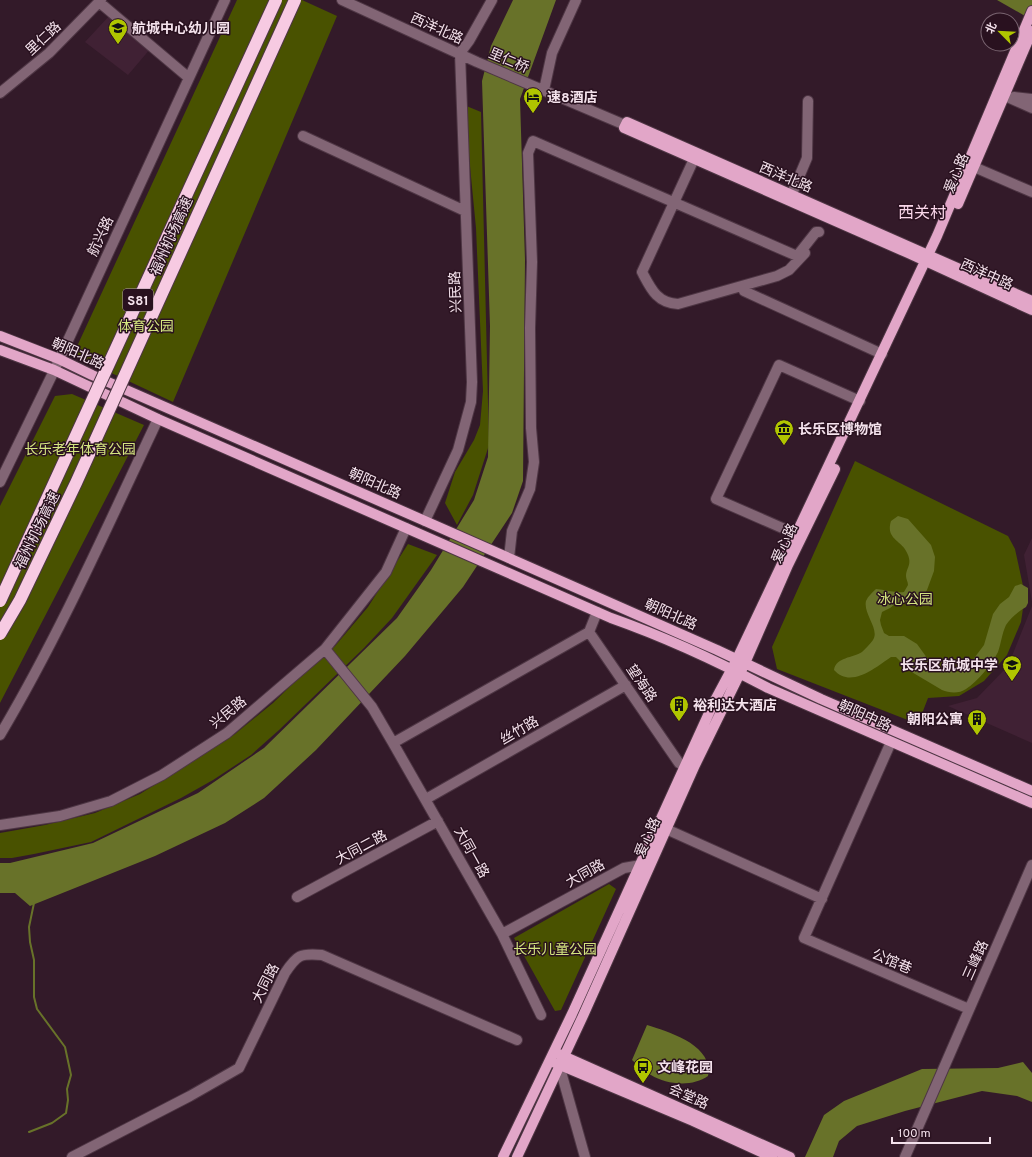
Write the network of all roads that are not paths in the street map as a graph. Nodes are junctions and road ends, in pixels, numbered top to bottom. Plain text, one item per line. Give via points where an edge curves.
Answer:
1 (225, 0) edge
2 (276, 0) edge
3 (295, 0) edge
4 (342, 0) edge
5 (492, 0) edge
6 (576, 0) edge
7 (100, 1) edge
8 (1032, 11) edge
9 (1029, 31) edge
10 (460, 54) junction
11 (477, 62) joint
12 (189, 78) junction
13 (530, 85) joint
14 (544, 90) junction
15 (0, 93) edge
16 (1001, 95) junction
17 (1032, 99) edge
18 (808, 101) dead end
19 (1032, 108) edge
20 (625, 125) junction
21 (303, 136) dead end
22 (694, 159) junction
23 (974, 167) junction
24 (1032, 192) edge
25 (791, 196) junction
26 (674, 202) junction
27 (465, 210) junction
28 (828, 218) junction
29 (820, 232) junction
30 (930, 259) junction
31 (744, 291) dead end
32 (1032, 302) edge
33 (1032, 310) edge
34 (0, 336) edge
35 (0, 350) edge
36 (882, 354) junction
37 (59, 359) junction
38 (54, 370) junction
39 (860, 401) junction
40 (158, 419) junction
41 (0, 482) edge
42 (425, 521) junction
43 (406, 528) junction
44 (796, 534) junction
45 (509, 558) junction
46 (0, 601) edge
47 (597, 612) junction
48 (589, 632) junction
49 (0, 634) edge
50 (325, 649) junction
51 (741, 661) junction
52 (736, 671) junction
53 (626, 685) junction
54 (869, 718) junction
55 (864, 730) junction
56 (0, 735) edge
57 (891, 742) junction
58 (393, 743) junction
59 (685, 766) junction
60 (1032, 791) edge
61 (426, 799) junction
62 (1032, 803) edge
63 (438, 821) junction
64 (0, 826) edge
65 (666, 829) junction
66 (641, 865) junction
67 (1032, 865) edge
68 (297, 897) dead end
69 (822, 899) junction
70 (502, 934) junction
71 (969, 1009) junction
72 (540, 1015) dead end
73 (517, 1040) dead end
74 (552, 1056) junction
75 (563, 1061) junction
76 (787, 1156) edge
77 (72, 1157) edge
78 (503, 1157) edge
79 (517, 1157) edge
80 (585, 1157) edge
81 (772, 1157) edge
82 (905, 1157) edge

1 - 12 street, 航兴路
2 - 46 highway, 福州机场高速 / S81, bridge
3 - 49 highway, 福州机场高速 / S81, bridge via 76,483 20,600
4 - 10 street, 西洋北路
5 - 10 street
6 - 14 street via 552,53
7 - 12 street
7 - 15 street, 里仁路 via 49,53
8 - 9 main road, 爱心路
9 - 16 main road, 爱心路
10 - 11 street, 西洋北路
10 - 27 street, 兴民路
11 - 13 street, 里仁桥
12 - 37 street, 航兴路
13 - 14 street, 西洋北路
14 - 20 street, 西洋北路
16 - 17 street
16 - 19 street
16 - 23 main road, 爱心路
16 - 30 main road, 爱心路
18 - 25 street via 807,158
20 - 22 main road, 西洋北路
20 - 25 main road, 西洋北路
21 - 27 street
22 - 26 street
22 - 28 main road, 西洋北路
23 - 24 street
23 - 30 main road, 爱心路
25 - 30 main road, 西洋北路 via 835,213
26 - 29 street via 797,256 816,232
26 - 29 street via 642,272 657,296 669,304 678,304 790,270
26 - 45 street via 533,141 528,153 532,262 531,428 534,462 530,489 512,531
27 - 42 street, 兴民路 via 471,402 458,450
28 - 29 street
28 - 30 main road, 西洋北路
30 - 32 main road, 西洋中路
30 - 33 main road, 西洋中路
30 - 36 main road, 爱心路
30 - 51 main road, 爱心路
31 - 36 street
34 - 37 main road, 朝阳北路
35 - 38 main road, 朝阳北路
36 - 39 main road, 爱心路
37 - 38 street, 航兴路
37 - 42 main road, 朝阳北路
38 - 40 main road, 朝阳北路
38 - 41 street, 航兴路
39 - 44 main road, 爱心路
39 - 44 street via 779,365 716,499
40 - 43 main road, 朝阳北路
40 - 56 street via 61,623
42 - 45 main road, 朝阳北路
43 - 47 main road, 朝阳北路
43 - 50 street, 兴民路 via 386,572
44 - 51 main road, 爱心路
45 - 51 main road, 朝阳北路
47 - 48 street
47 - 52 main road, 朝阳北路 via 647,631
48 - 53 street, 望海路
48 - 58 street
50 - 58 street, 大同一路 via 372,707
50 - 64 street, 兴民路 via 227,733 162,775 111,801 60,816
51 - 52 main road, 爱心路
51 - 54 main road, 朝阳中路 via 821,699
52 - 55 main road, 朝阳中路 via 768,688
52 - 59 main road, 爱心路
52 - 65 main road, 爱心路
53 - 59 street, 望海路 via 679,763
53 - 61 street, 丝竹路
54 - 55 main road
54 - 60 main road, 朝阳中路
55 - 57 main road, 朝阳中路
57 - 62 main road, 朝阳中路
57 - 69 street
58 - 61 street, 大同一路
59 - 66 main road, 爱心路
61 - 63 street, 大同一路
63 - 68 street, 大同二路
63 - 70 street, 大同一路
65 - 69 street
65 - 75 main road, 爱心路
66 - 70 street, 大同路 via 624,868
66 - 74 main road, 爱心路
67 - 71 street, 三峰路
69 - 71 street, 公馆巷 via 804,938
70 - 72 street, 大同一路
71 - 82 street, 三峰路
73 - 77 street, 大同路 via 322,955 307,954 294,960 285,973 239,1068
74 - 75 main road, 会堂路
74 - 78 main road, 爱心路
75 - 76 main road, 会堂路
75 - 79 main road, 爱心路
75 - 80 street via 568,1099
75 - 81 main road, 会堂路

